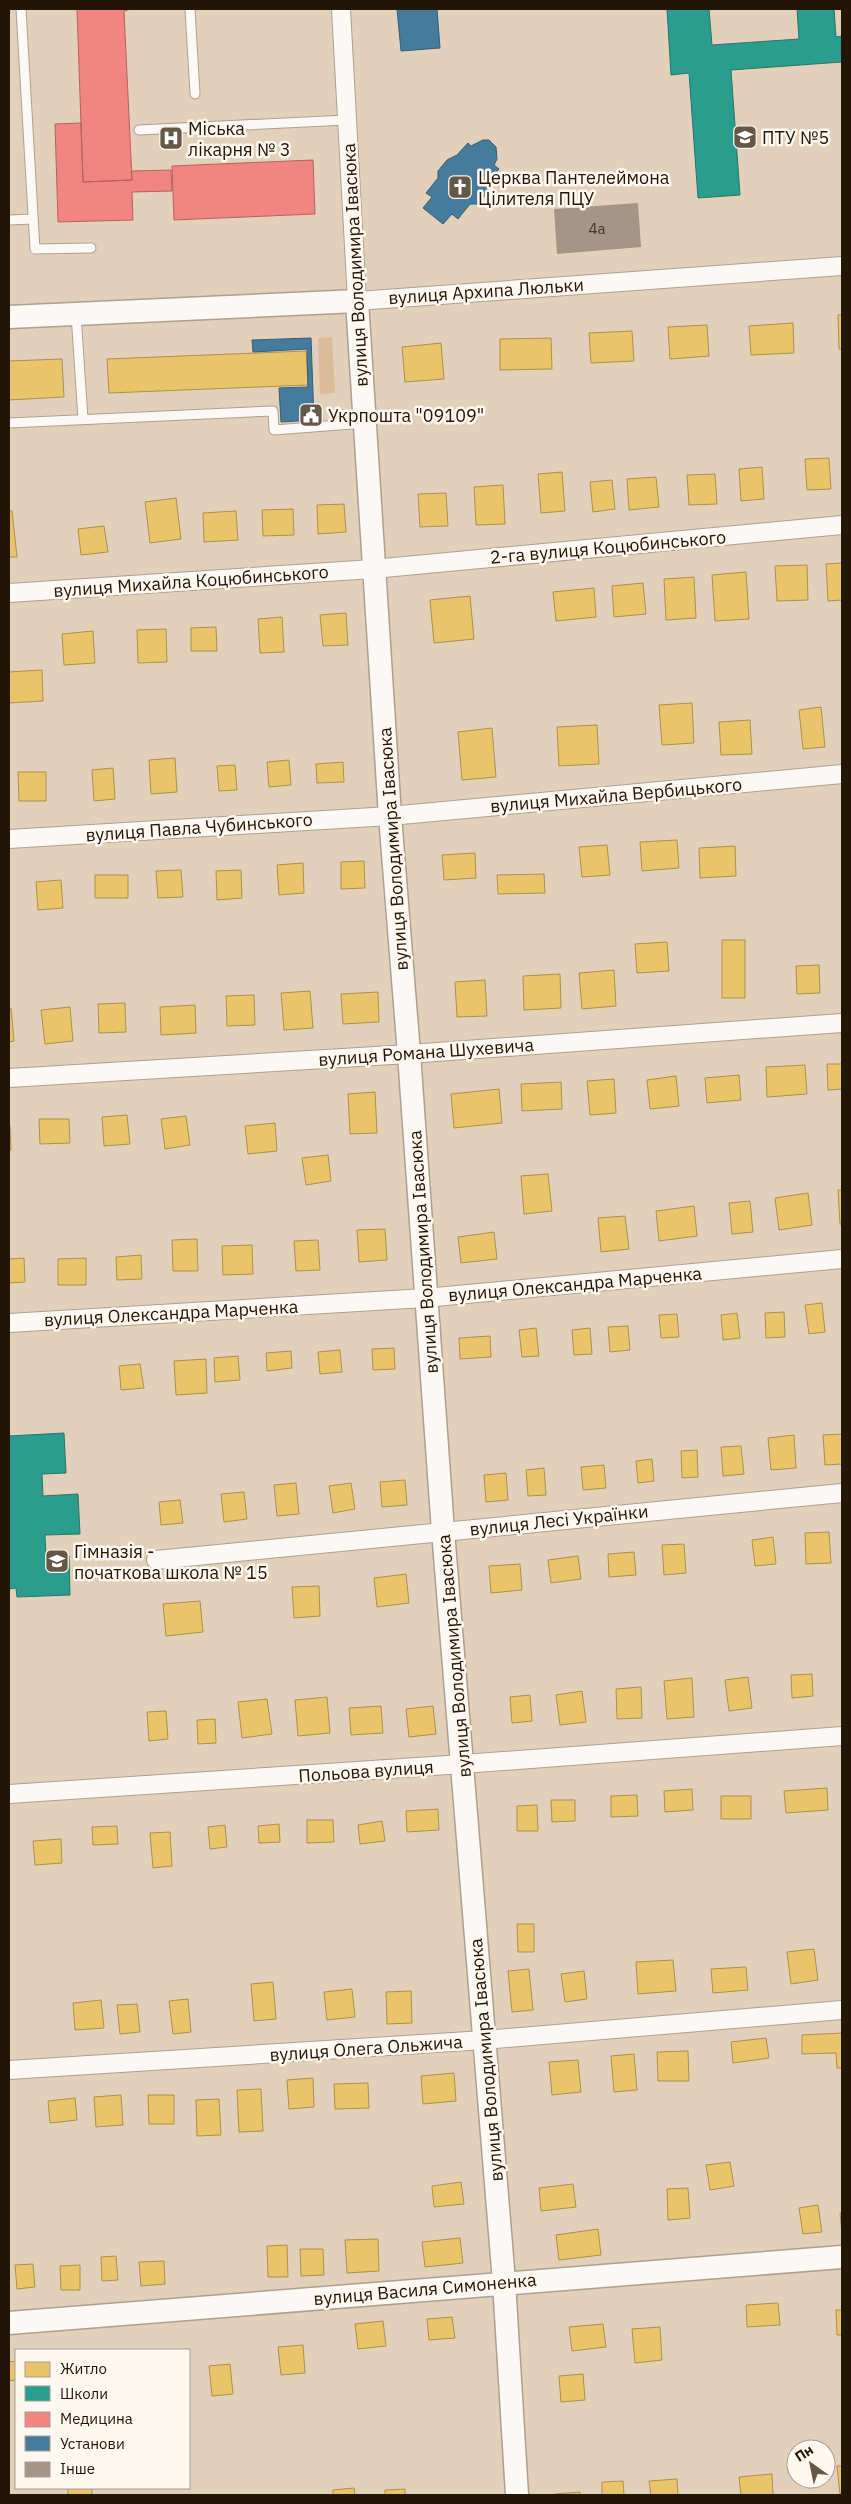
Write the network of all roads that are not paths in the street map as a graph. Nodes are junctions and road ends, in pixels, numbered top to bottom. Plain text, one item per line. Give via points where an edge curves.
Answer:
1 (21, 9) edge
2 (190, 9) edge
3 (341, 9) edge
4 (195, 94) dead end
5 (347, 120) junction
6 (139, 130) dead end
7 (34, 219) junction
8 (9, 220) edge
9 (91, 248) dead end
10 (842, 266) edge
11 (357, 301) junction
12 (76, 313) junction
13 (9, 317) edge
14 (83, 419) junction
15 (9, 423) edge
16 (364, 423) junction
17 (842, 525) edge
18 (373, 569) junction
19 (9, 593) edge
20 (842, 774) edge
21 (390, 816) junction
22 (9, 839) edge
23 (842, 1024) edge
24 (410, 1054) junction
25 (9, 1078) edge
26 (842, 1259) edge
27 (425, 1298) junction
28 (9, 1323) edge
29 (842, 1493) edge
30 (443, 1531) junction
31 (156, 1560) dead end
32 (842, 1736) edge
33 (463, 1764) junction
34 (9, 1794) edge
35 (842, 2010) edge
36 (484, 2040) junction
37 (9, 2070) edge
38 (842, 2256) edge
39 (504, 2282) junction
40 (9, 2323) edge
41 (517, 2495) edge

1 - 7 lane
2 - 4 lane
3 - 5 street, вулиця Володимира Івасюка
5 - 6 lane
5 - 11 street, вулиця Володимира Івасюка
7 - 8 lane
7 - 9 lane via 35,249
10 - 11 street, вулиця Архипа Люльки
11 - 12 street, вулиця Архипа Люльки
11 - 16 street, вулиця Володимира Івасюка
12 - 13 street, вулиця Архипа Люльки
12 - 14 lane
14 - 15 lane
14 - 16 lane via 273,411 274,430
16 - 18 street, вулиця Володимира Івасюка
17 - 18 street, 2-га вулиця Коцюбинського
18 - 19 street, вулиця Михайла Коцюбинського
18 - 21 street, вулиця Володимира Івасюка
20 - 21 street, вулиця Михайла Вербицького
21 - 22 street, вулиця Павла Чубинського
21 - 24 street, вулиця Володимира Івасюка
23 - 24 street, вулиця Романа Шухевича
24 - 25 street, вулиця Романа Шухевича
24 - 27 street, вулиця Володимира Івасюка
26 - 27 street, вулиця Олександра Марченка
27 - 28 street, вулиця Олександра Марченка
27 - 30 street, вулиця Володимира Івасюка
29 - 30 street, вулиця Лесі Українки
30 - 31 street, вулиця Лесі Українки
30 - 33 street, вулиця Володимира Івасюка
32 - 33 street, Польова вулиця
33 - 34 street, Польова вулиця
33 - 36 street, вулиця Володимира Івасюка
35 - 36 street, вулиця Олега Ольжича
36 - 37 street, вулиця Олега Ольжича
36 - 39 street, вулиця Володимира Івасюка
38 - 39 street, вулиця Василя Симоненка
39 - 40 street, вулиця Василя Симоненка
39 - 41 street, вулиця Володимира Івасюка

